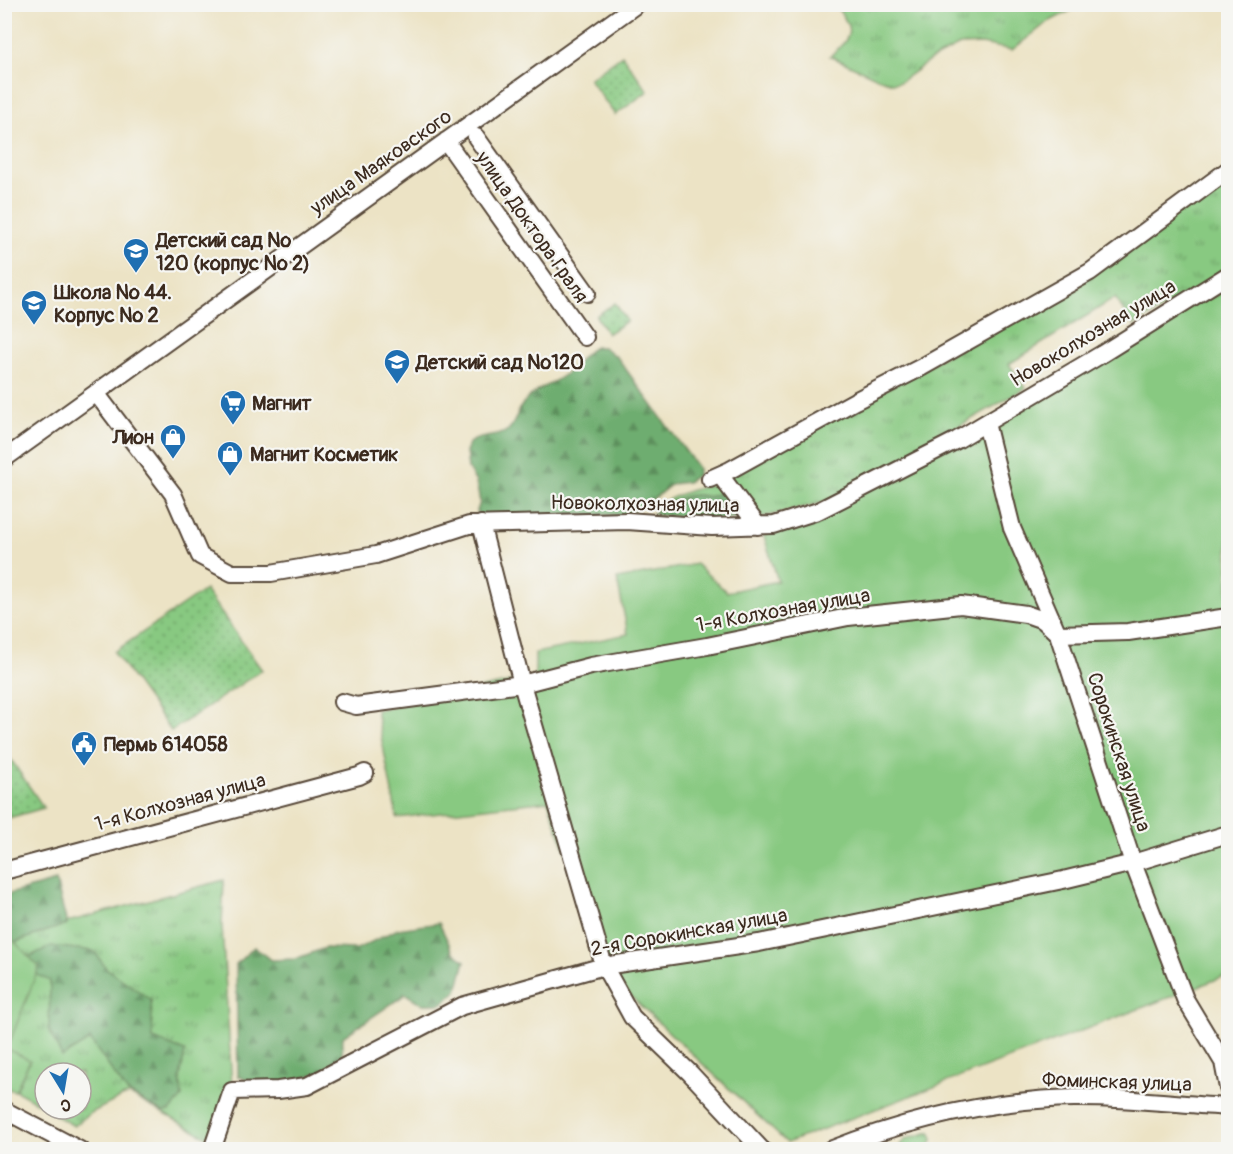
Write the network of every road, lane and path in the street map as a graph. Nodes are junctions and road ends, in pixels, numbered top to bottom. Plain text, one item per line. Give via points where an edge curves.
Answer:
1 (637, 4) edge
2 (476, 137) dead end
3 (446, 141) junction
4 (1228, 170) edge
5 (1228, 275) edge
6 (587, 293) dead end
7 (585, 337) dead end
8 (96, 393) junction
9 (986, 423) junction
10 (4, 459) edge
11 (481, 524) junction
12 (758, 526) junction
13 (1228, 617) edge
14 (1058, 634) junction
15 (522, 684) junction
16 (342, 702) dead end
17 (365, 773) dead end
18 (1228, 834) edge
19 (1133, 863) junction
20 (4, 871) edge
21 (604, 966) junction
22 (1228, 1088) edge
23 (1228, 1107) edge
24 (4, 1110) edge
25 (80, 1149) edge
26 (212, 1149) edge
27 (762, 1149) edge
28 (830, 1149) edge

1 - 3 street, улица Маяковского
2 - 6 street, улица Доктора Граля
3 - 7 street, улица Доктора Граля
3 - 8 street, улица Маяковского
4 - 12 street, Новоколхозная улица via 1090,272 715,477
5 - 9 street, Новоколхозная улица
8 - 10 street, улица Маяковского
8 - 11 street, Новоколхозная улица via 173,494 200,556 232,573 271,573 376,555
9 - 12 street, Новоколхозная улица via 818,511 791,521
9 - 14 street, Сорокинская улица via 1012,528
11 - 12 street, Новоколхозная улица via 627,521
11 - 15 street
13 - 14 street via 1128,632
14 - 15 street, 1-я Колхозная улица via 1043,620 1026,614 961,605 848,617 591,666
14 - 19 street, Сорокинская улица
15 - 16 street, 1-я Колхозная улица via 356,706
15 - 21 street
17 - 20 street, 1-я Колхозная улица
18 - 19 street, 2-я Сорокинская улица
19 - 21 street, 2-я Сорокинская улица via 759,943
19 - 22 street, Сорокинская улица via 1185,999 1223,1062
21 - 26 street, 2-я Сорокинская улица via 462,1006 308,1086 232,1091
21 - 27 street via 632,1017
23 - 28 street, Фоминская улица via 1076,1098 1011,1102 923,1119
24 - 25 street

